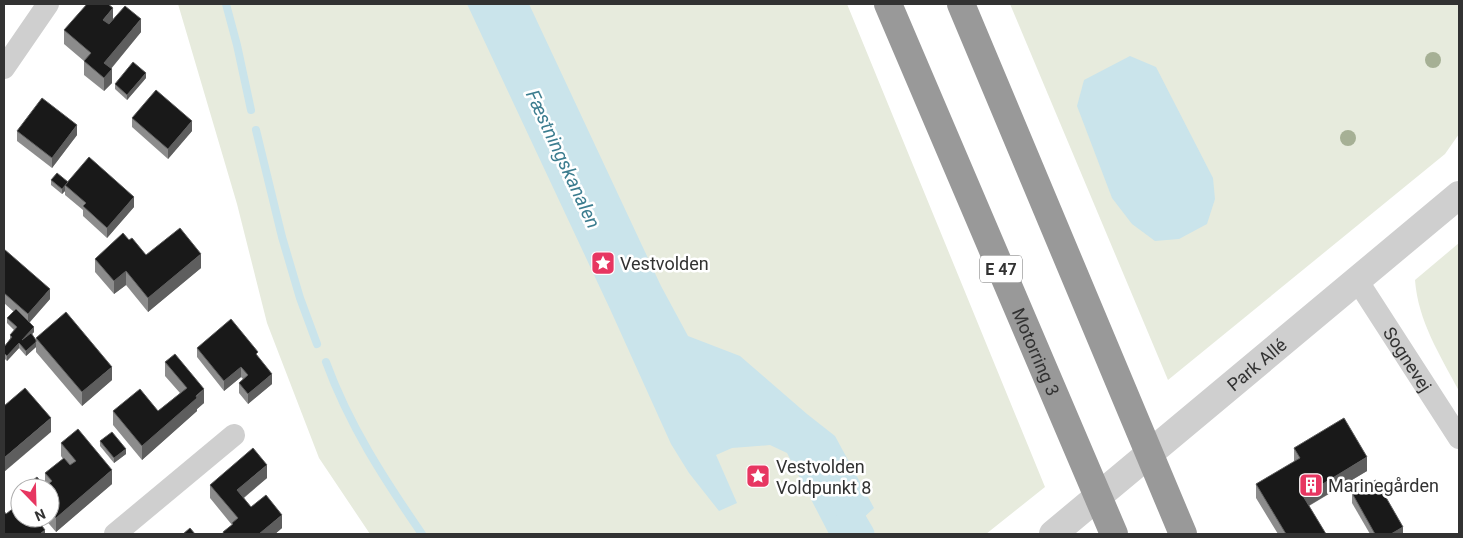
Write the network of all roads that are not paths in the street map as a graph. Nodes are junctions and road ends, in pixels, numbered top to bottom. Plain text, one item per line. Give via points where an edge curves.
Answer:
1 (48, 4) edge
2 (888, 4) edge
3 (961, 4) edge
4 (4, 68) edge
5 (1459, 195) edge
6 (1357, 280) junction
7 (234, 435) dead end
8 (1459, 438) edge
9 (115, 534) edge
10 (1053, 534) edge
11 (1114, 534) edge
12 (1183, 534) edge

1 - 4 street
2 - 11 highway, Motorring 3 / E 47
3 - 12 highway
5 - 6 street, Park Allé
6 - 8 street, Sognevej
6 - 10 street, Park Allé
7 - 9 street

